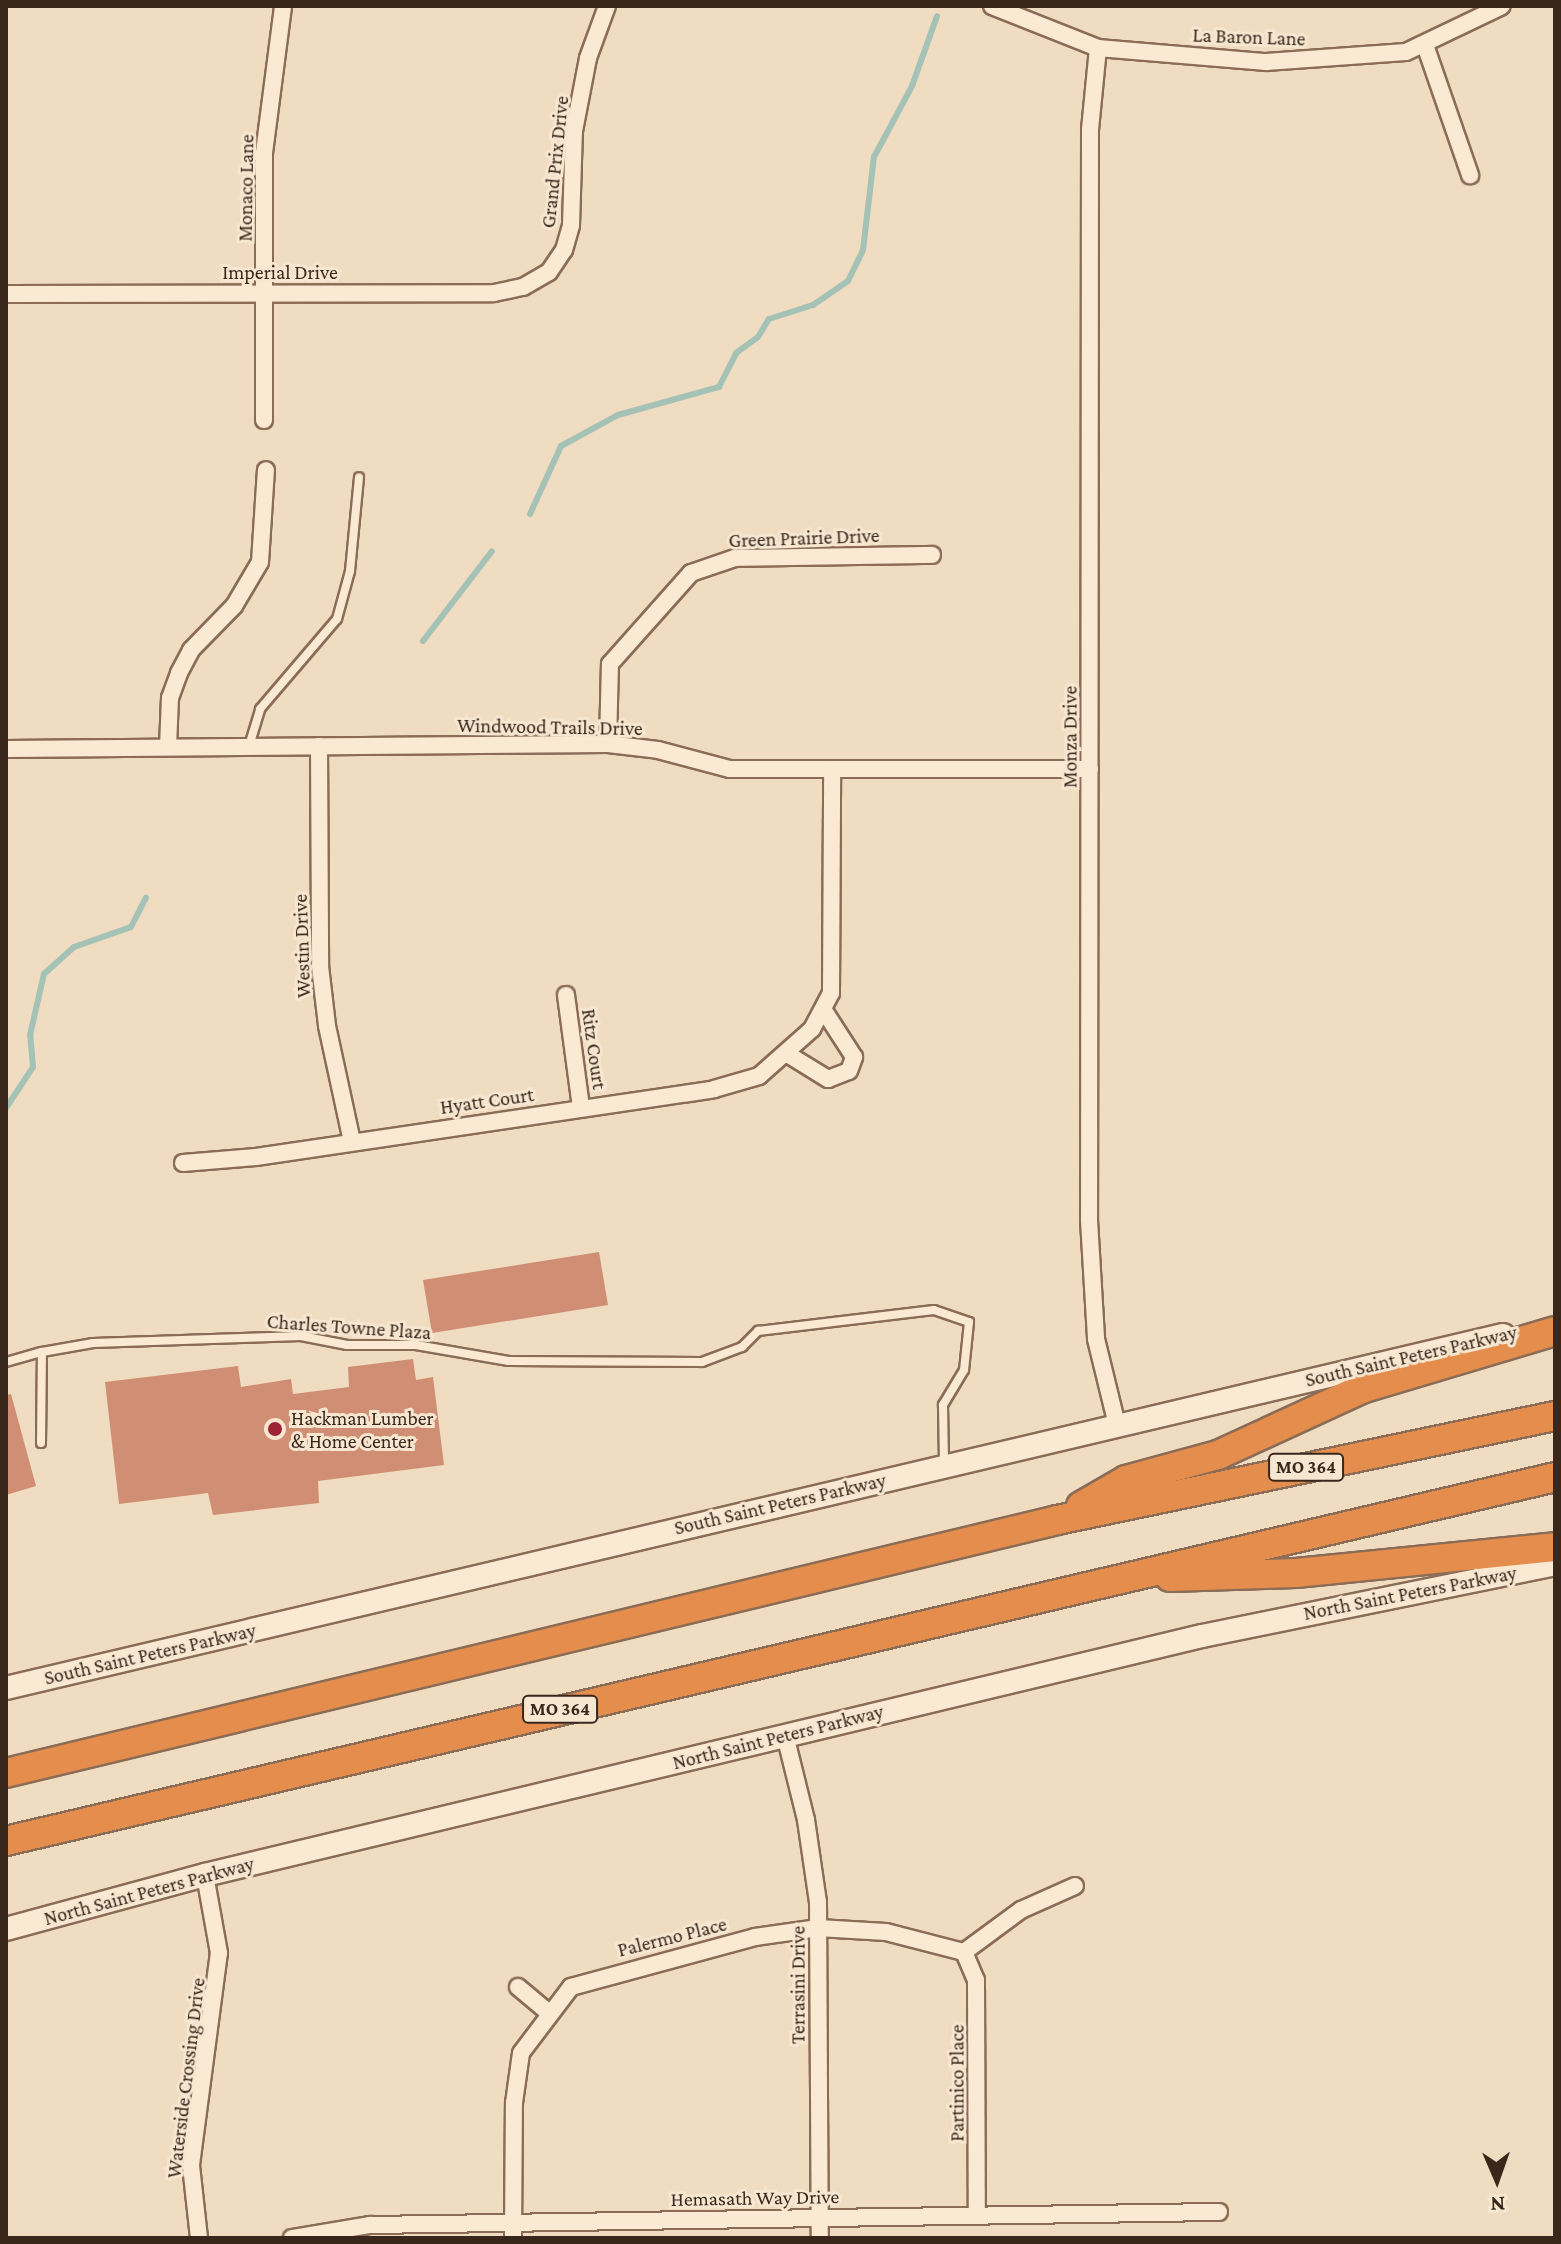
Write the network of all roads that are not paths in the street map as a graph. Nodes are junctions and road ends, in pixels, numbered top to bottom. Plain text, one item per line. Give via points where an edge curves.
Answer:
1 (283, 6) edge
2 (607, 6) edge
3 (992, 6) edge
4 (1502, 6) edge
5 (1425, 45) junction
6 (1098, 48) junction
7 (1470, 175) dead end
8 (549, 272) joint
9 (265, 292) junction
10 (6, 294) edge
11 (264, 420) dead end
12 (266, 470) dead end
13 (359, 477) dead end
14 (932, 555) dead end
15 (608, 744) junction
16 (249, 746) junction
17 (319, 746) junction
18 (168, 747) junction
19 (6, 749) edge
20 (1090, 769) junction
21 (832, 772) junction
22 (566, 995) dead end
23 (823, 1009) junction
24 (789, 1055) junction
25 (581, 1108) junction
26 (352, 1142) junction
27 (183, 1163) dead end
28 (1555, 1324) edge
29 (1555, 1331) edge
30 (42, 1352) junction
31 (6, 1362) edge
32 (1555, 1416) edge
33 (1117, 1425) junction
34 (41, 1443) dead end
35 (944, 1465) junction
36 (1555, 1477) edge
37 (1057, 1520) junction
38 (1555, 1547) edge
39 (1555, 1564) edge
40 (1114, 1578) junction
41 (6, 1688) edge
42 (785, 1735) junction
43 (6, 1773) edge
44 (6, 1841) edge
45 (205, 1875) junction
46 (1075, 1886) dead end
47 (818, 1928) junction
48 (6, 1929) edge
49 (964, 1952) junction
50 (518, 1987) dead end
51 (548, 2012) junction
52 (1219, 2212) dead end
53 (977, 2216) junction
54 (820, 2217) junction
55 (512, 2230) edge
56 (199, 2238) edge
57 (292, 2238) edge
58 (820, 2238) edge

1 - 9 street, Monaco Lane via 264,153
2 - 8 street, Grand Prix Drive via 588,58 574,131 571,225
3 - 6 street, La Baron Lane
4 - 5 street, La Baron Lane
5 - 6 street, La Baron Lane via 1356,58 1266,62
5 - 7 street
6 - 20 street, Monza Drive via 1090,130
8 - 9 street, Imperial Drive via 523,287 494,293
9 - 10 street, Imperial Drive
9 - 11 street, Monaco Lane
12 - 18 street via 260,562 234,606 191,650 179,673 170,698
13 - 16 lane via 341,609 326,636 260,709
14 - 15 street, Green Prairie Drive via 735,558 691,573 610,664
15 - 17 street, Windwood Trails Drive
15 - 21 street, Windwood Trails Drive via 658,750 730,769
16 - 17 street, Windwood Trails Drive
16 - 18 street, Windwood Trails Drive
17 - 26 street, Westin Drive via 320,966
18 - 19 street, Windwood Trails Drive
20 - 21 street, Windwood Trails Drive
20 - 33 street, Monza Drive via 1089,1220 1096,1339
21 - 23 street, Hyatt Court via 831,993
22 - 25 street, Ritz Court
23 - 24 street, Hyatt Court
23 - 24 street via 854,1057 849,1071 828,1079
24 - 25 street, Hyatt Court via 759,1076 714,1089
25 - 26 street, Hyatt Court
26 - 27 street, Hyatt Court
28 - 33 main road, South Saint Peters Parkway
29 - 37 highway via 1364,1388 1218,1455 1126,1480
30 - 31 lane, Charles Towne Plaza
30 - 34 lane
30 - 35 lane, Charles Towne Plaza via 186,1337 301,1336 347,1345 416,1345 509,1361 702,1362 742,1347 758,1331 934,1310 969,1322 964,1370 943,1405
32 - 37 highway, MO 364
33 - 35 main road, South Saint Peters Parkway
35 - 41 main road, South Saint Peters Parkway
36 - 40 highway, MO 364
37 - 43 highway, MO 364
38 - 40 highway via 1296,1573
39 - 42 main road, North Saint Peters Parkway via 1202,1636
40 - 44 highway, MO 364
42 - 45 main road, North Saint Peters Parkway
42 - 47 street, Terrasini Drive via 806,1820
45 - 48 main road, North Saint Peters Parkway
45 - 56 street, Waterside Crossing Drive via 219,1953 191,2165
46 - 49 street via 1021,1910
47 - 49 street via 886,1932
47 - 51 street, Palermo Place via 755,1937 578,1981
47 - 54 street, Terrasini Drive
49 - 53 street, Partinico Place via 976,1980
50 - 51 street
51 - 55 street, Palermo Place via 521,2053
52 - 53 street, Hemasath Way Drive
53 - 54 street, Hemasath Way Drive
54 - 55 street, Hemasath Way Drive
54 - 58 street, Terrasini Drive
55 - 57 street, Hemasath Way Drive via 370,2225

